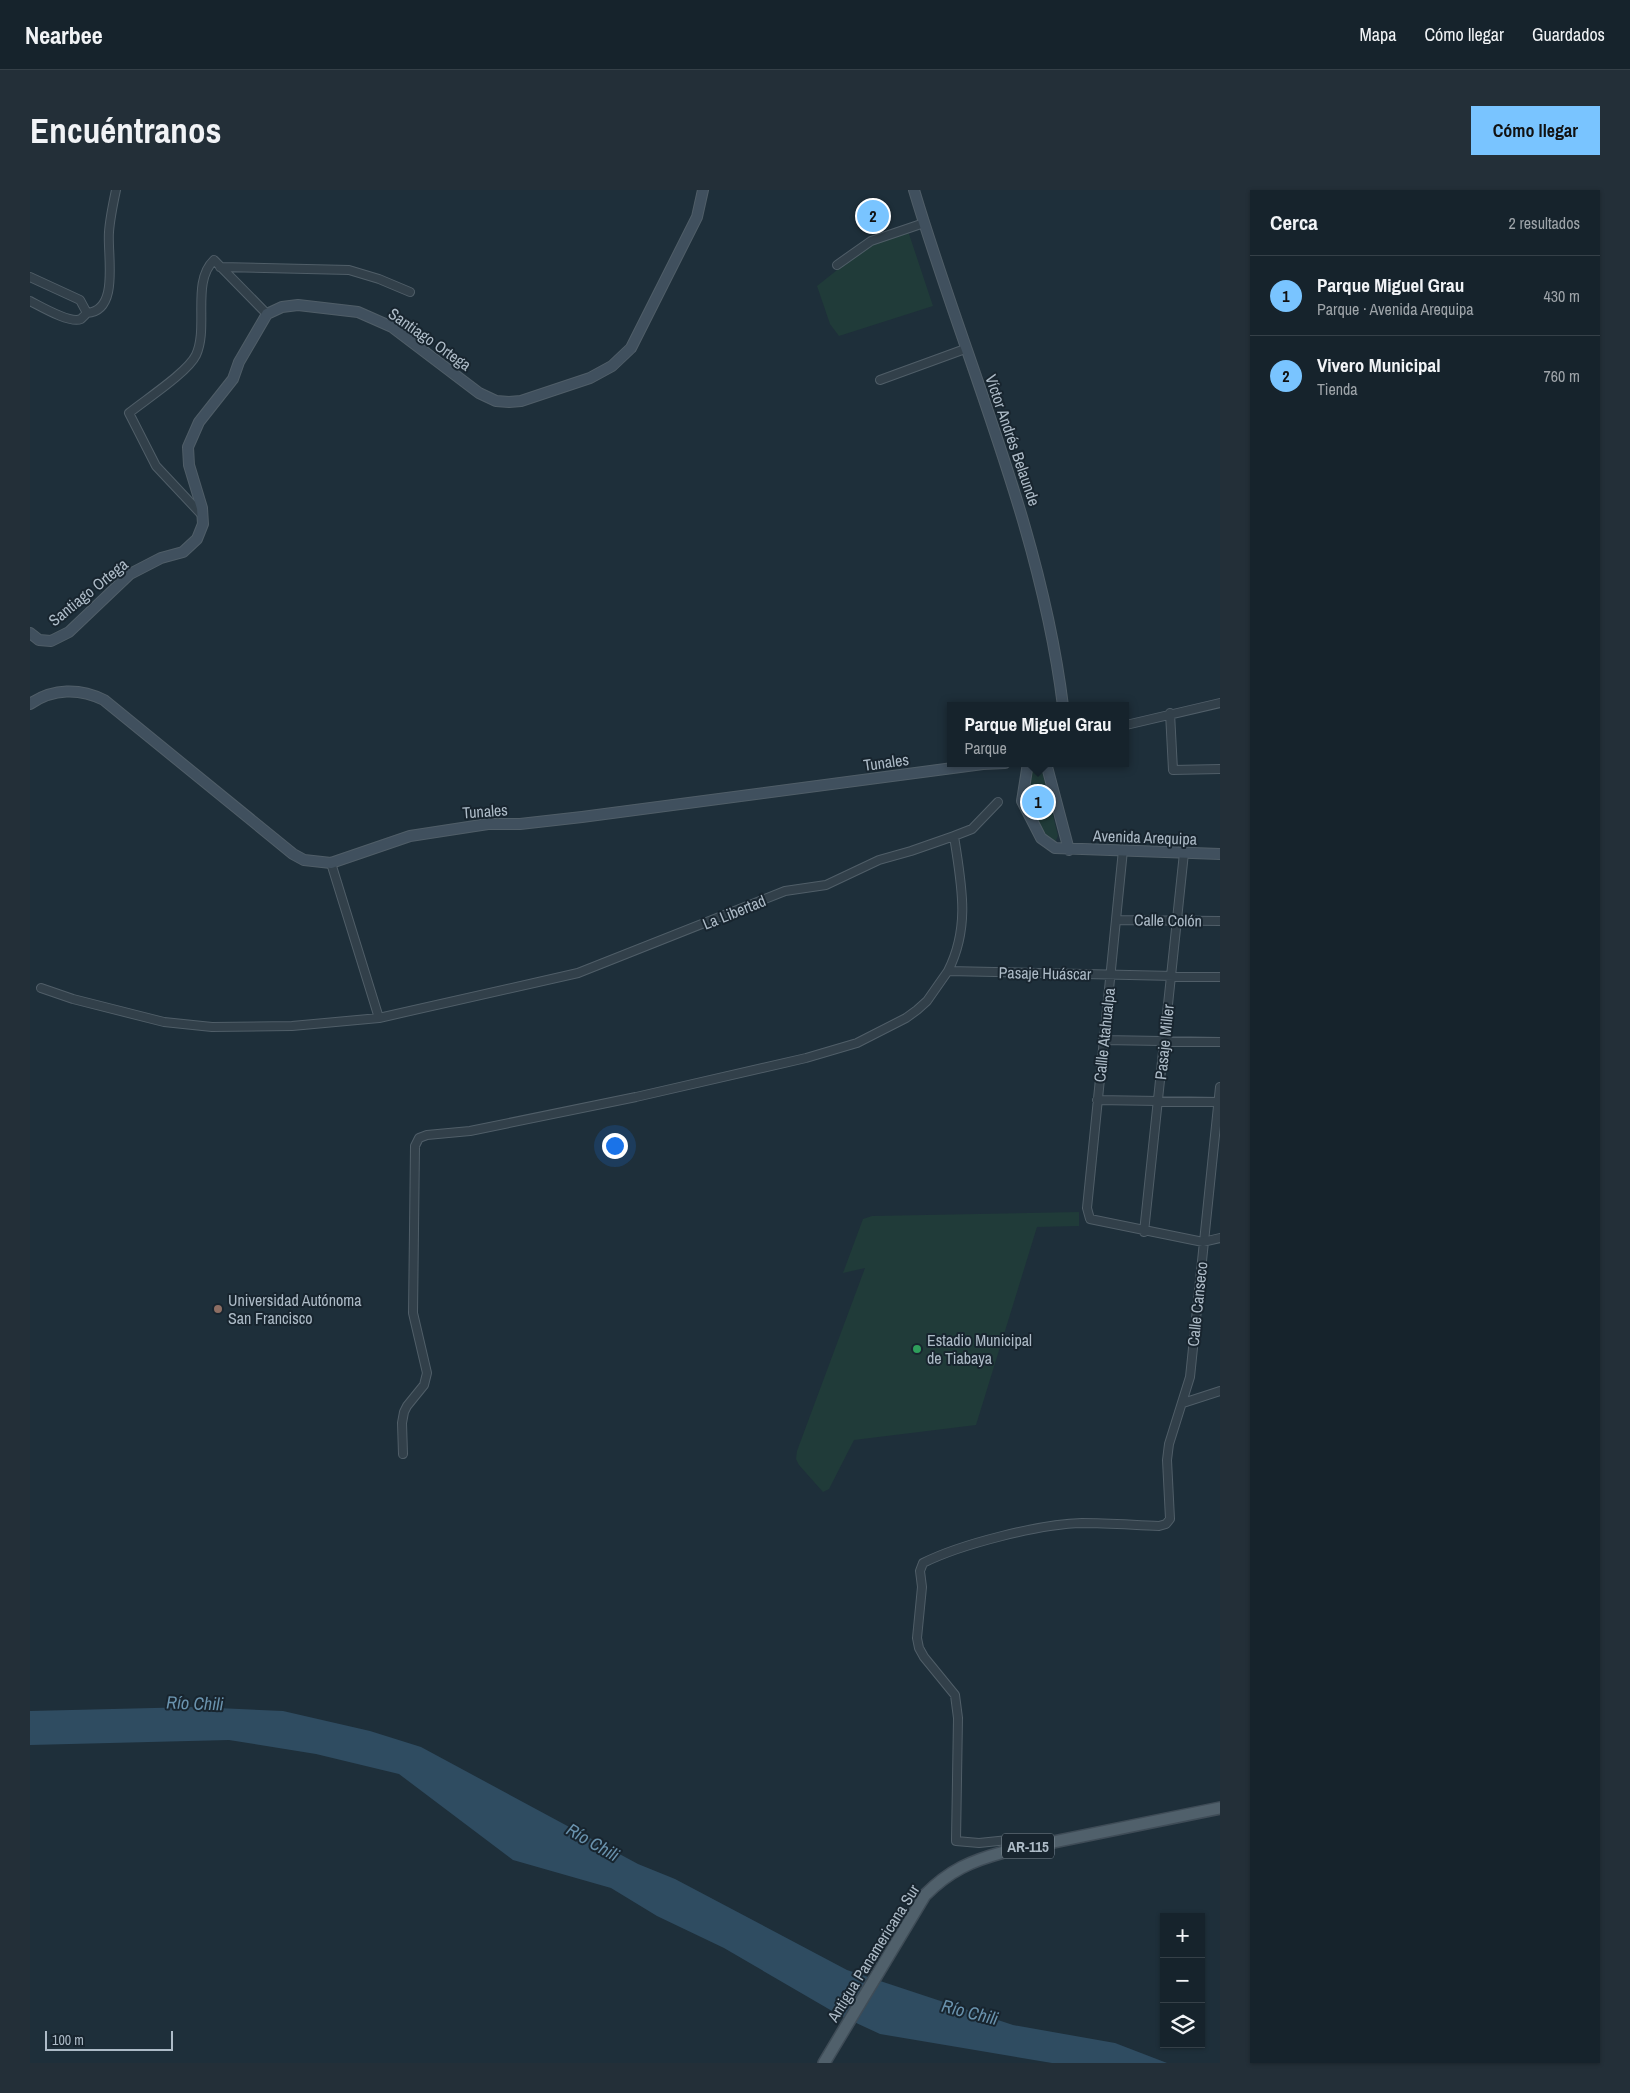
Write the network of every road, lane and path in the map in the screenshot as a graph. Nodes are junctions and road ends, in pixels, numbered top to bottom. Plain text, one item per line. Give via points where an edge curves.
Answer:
1 (116, 190) edge
2 (703, 190) edge
3 (914, 190) edge
4 (924, 224) junction
5 (837, 265) dead end
6 (220, 267) junction
7 (30, 277) edge
8 (410, 292) dead end
9 (30, 301) edge
10 (87, 313) junction
11 (267, 314) junction
12 (966, 349) junction
13 (880, 380) dead end
14 (202, 515) junction
15 (30, 632) edge
16 (1063, 702) edge
17 (1220, 703) edge
18 (30, 704) edge
19 (1170, 714) junction
20 (1129, 724) edge
21 (961, 767) edge
22 (1027, 767) edge
23 (1047, 767) edge
24 (1220, 770) edge
25 (998, 802) dead end
26 (954, 836) junction
27 (1069, 850) junction
28 (1123, 850) junction
29 (1184, 852) junction
30 (1220, 854) edge
31 (331, 863) junction
32 (1116, 920) junction
33 (1177, 920) junction
34 (1220, 921) edge
35 (948, 971) junction
36 (1110, 975) junction
37 (1171, 976) junction
38 (1220, 977) edge
39 (40, 988) dead end
40 (379, 1018) junction
41 (1103, 1040) junction
42 (1164, 1041) junction
43 (1220, 1042) edge
44 (1220, 1087) edge
45 (1097, 1100) junction
46 (1158, 1101) junction
47 (1219, 1102) edge
48 (1144, 1232) junction
49 (1220, 1238) edge
50 (1203, 1242) junction
51 (1220, 1391) edge
52 (1183, 1403) junction
53 (403, 1454) dead end
54 (1220, 1808) edge
55 (1039, 1844) junction
56 (826, 2061) edge

1 - 10 street via 109,232 106,301 98,310
2 - 11 street, Santiago Ortega via 698,217 631,348 612,366 590,378 521,401 496,401 479,392 392,327 358,312 298,305 282,307
3 - 4 street, Víctor Andrés Belaunde
4 - 5 street via 871,241
4 - 12 street, Víctor Andrés Belaunde
6 - 8 street via 349,270
6 - 11 street
6 - 14 street via 214,260 207,266 203,279 196,356 130,413 156,466
7 - 10 street via 80,300
9 - 10 street via 74,320
11 - 14 street, Santiago Ortega via 239,362 233,379 199,422 188,447 189,465
12 - 13 street
12 - 16 street, Víctor Andrés Belaunde via 1028,531
14 - 15 street, Santiago Ortega via 203,524 197,539 183,552 161,558 130,574 68,632 51,641 39,640
17 - 19 street
18 - 31 street, Tunales via 50,694 66,692 80,692 104,700 293,854 304,860
19 - 20 street
19 - 24 street via 1174,770
21 - 31 street, Tunales via 582,818 474,825 410,836
22 - 27 street, Avenida Arequipa via 1022,797 1041,838 1054,848
23 - 27 street, Avenida Arequipa
25 - 26 street, La Libertad via 972,830
26 - 35 street via 964,910 958,947
26 - 40 street, La Libertad via 879,860 826,886 785,891 578,973
27 - 28 street, Avenida Arequipa
28 - 29 street, Avenida Arequipa
28 - 32 street, Callle Atahualpa
29 - 30 street, Avenida Arequipa
29 - 33 street, Pasaje Miller
31 - 40 street
32 - 33 street, Calle Colón
32 - 36 street, Callle Atahualpa
33 - 34 street, Calle Colón
33 - 37 street, Pasaje Miller
35 - 36 street, Pasaje Huáscar
35 - 53 street via 927,1001 906,1018 857,1043 636,1097 419,1138 415,1146 414,1313 427,1373 424,1385 404,1412
36 - 37 street, Pasaje Huáscar
36 - 41 street, Callle Atahualpa
37 - 38 street, Pasaje Huáscar
37 - 42 street, Pasaje Miller
39 - 40 street, La Libertad via 164,1022 212,1027 292,1026
41 - 42 street
41 - 45 street, Callle Atahualpa
42 - 43 street
42 - 46 street, Pasaje Miller
44 - 47 street, Calle Canseco
45 - 46 street
45 - 48 street, Callle Atahualpa via 1087,1208 1090,1219
46 - 47 street
46 - 48 street, Pasaje Miller
47 - 50 street, Calle Canseco
48 - 50 street
49 - 50 street
50 - 52 street, Calle Canseco via 1190,1377
51 - 52 street
52 - 55 street, Calle Canseco via 1169,1444 1170,1519 1166,1524 1081,1523 1046,1527 981,1542 923,1563 920,1571 919,1648 955,1695 958,1718 956,1841 979,1843 1018,1839
54 - 55 main road, Antigua Panamericana Sur / AR-115
55 - 56 main road, Antigua Panamericana Sur / AR-115 via 974,1860 946,1875 925,1895

